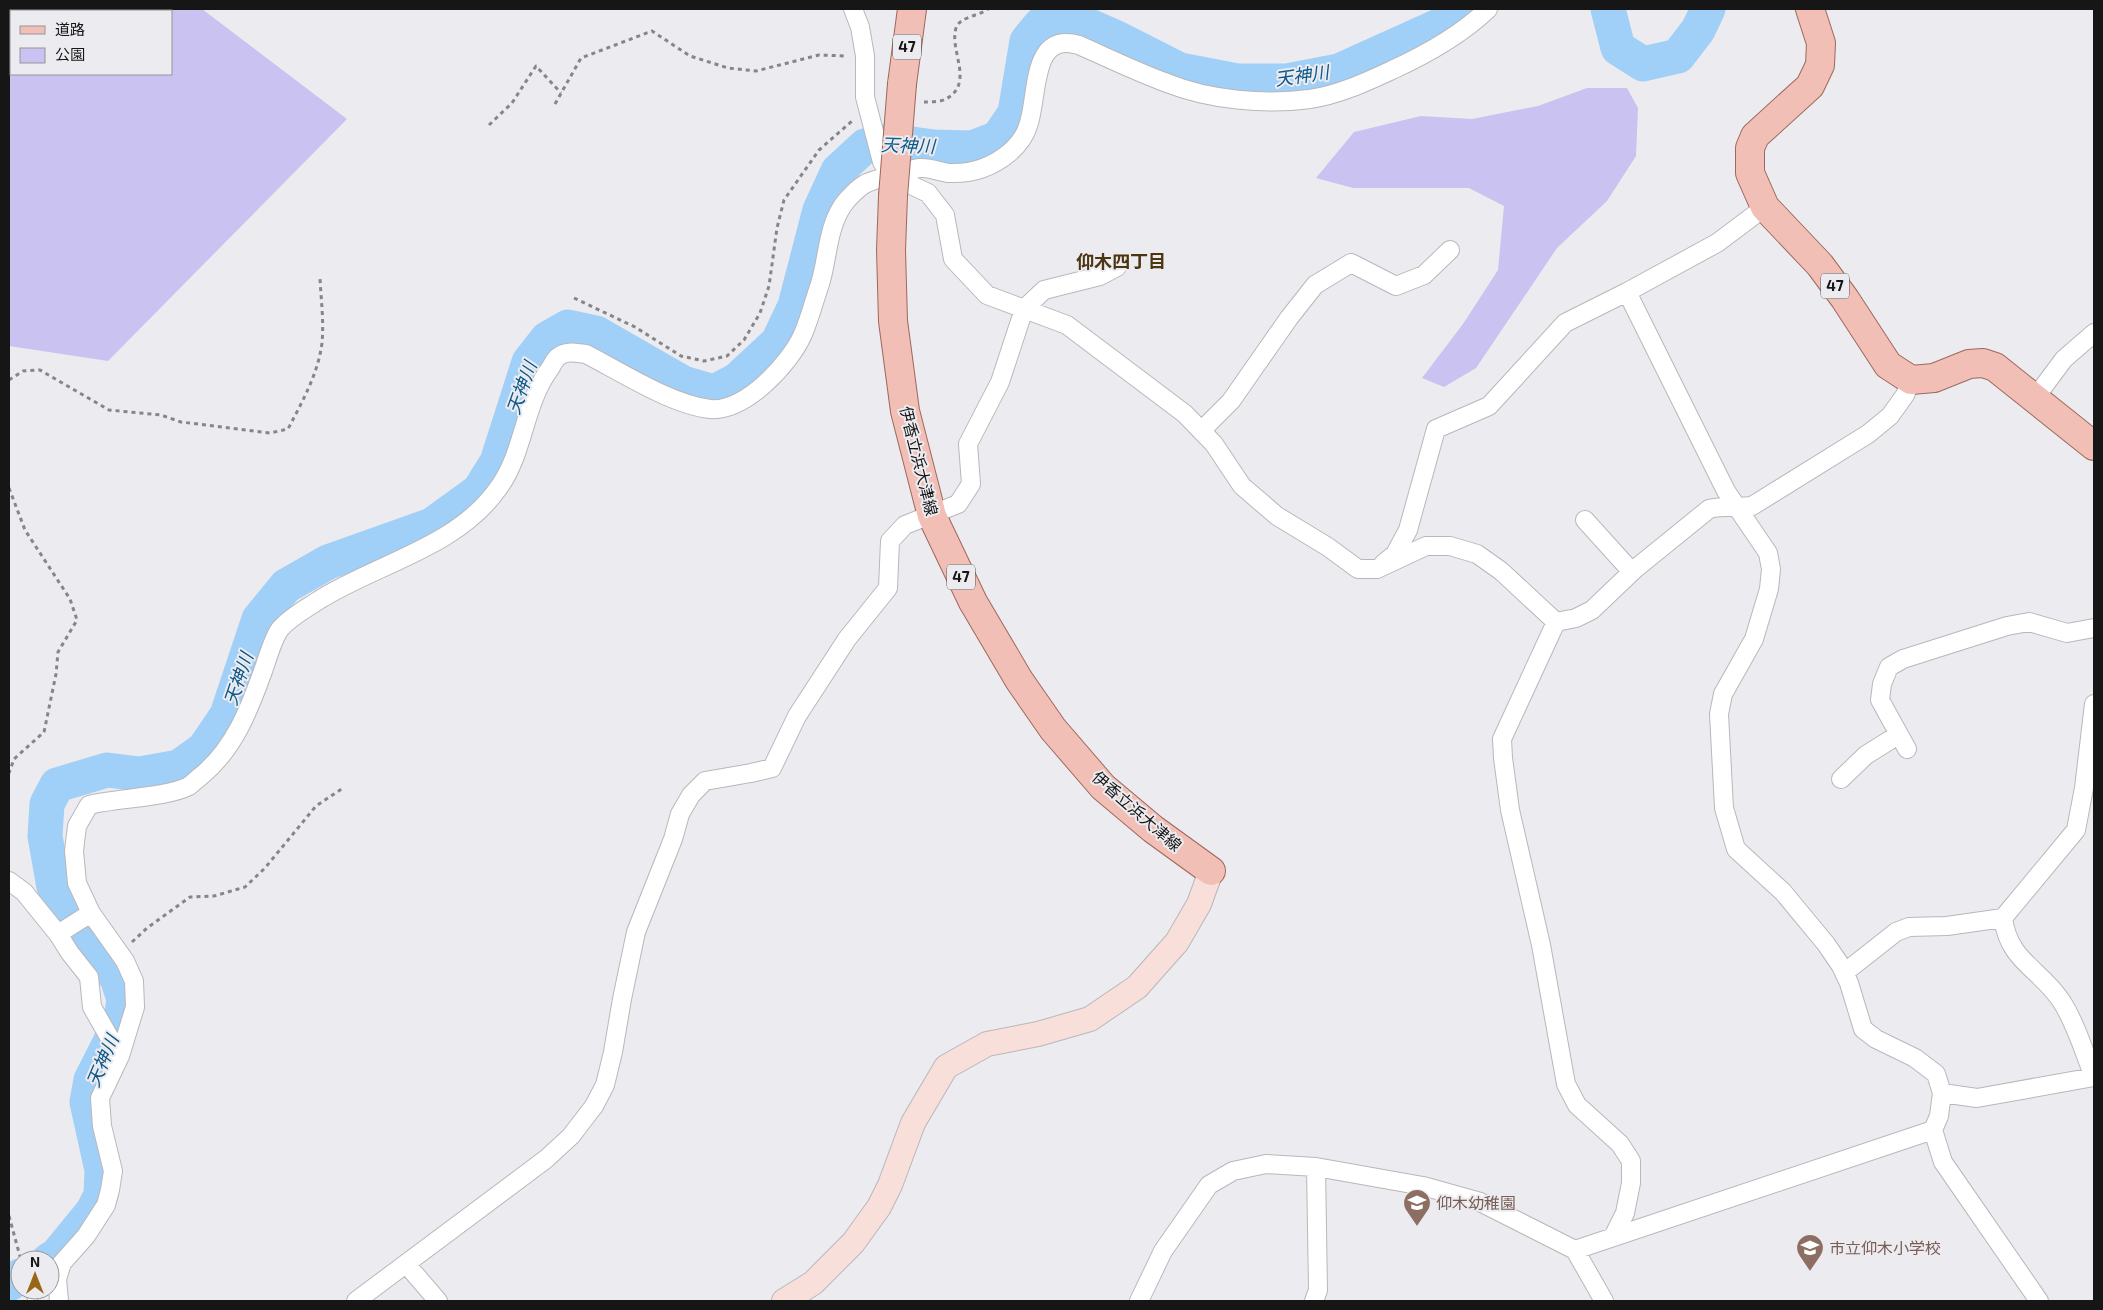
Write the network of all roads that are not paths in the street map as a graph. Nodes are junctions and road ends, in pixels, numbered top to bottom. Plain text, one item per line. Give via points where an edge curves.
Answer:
1 (853, 9) edge
2 (912, 9) edge
3 (1488, 9) edge
4 (1810, 9) edge
5 (892, 186) junction
6 (1765, 207) junction
7 (1450, 250) dead end
8 (1117, 267) dead end
9 (1627, 292) junction
10 (1024, 309) junction
11 (2094, 333) edge
12 (1911, 380) junction
13 (2035, 398) junction
14 (1201, 431) junction
15 (2094, 446) edge
16 (1738, 508) junction
17 (932, 516) junction
18 (1585, 520) dead end
19 (1377, 569) junction
20 (1632, 572) junction
21 (1556, 622) junction
22 (2094, 628) edge
23 (2094, 704) edge
24 (1841, 779) dead end
25 (1211, 872) joint
26 (9, 881) edge
27 (87, 916) junction
28 (2003, 918) junction
29 (61, 932) junction
30 (1844, 973) junction
31 (120, 1056) junction
32 (2094, 1077) edge
33 (1942, 1093) junction
34 (1933, 1130) junction
35 (1316, 1167) junction
36 (1613, 1237) junction
37 (1575, 1250) junction
38 (407, 1265) junction
39 (59, 1301) edge
40 (356, 1301) edge
41 (438, 1301) edge
42 (784, 1301) edge
43 (1139, 1301) edge
44 (1314, 1301) edge
45 (1604, 1301) edge
46 (2039, 1301) edge

1 - 5 street via 865,56 865,97 882,162
2 - 5 main road, 伊香立浜大津線 / 47, bridge via 909,94
3 - 5 street via 1474,23 1402,66 1363,83 1310,99 1235,99 1190,91 1079,45 1059,42 1044,55 1028,127 1008,154 982,169 966,173 920,168
4 - 6 main road, 47 via 1821,42 1820,65 1810,86 1755,136 1750,148 1750,173
5 - 10 street via 928,193 945,215 953,259 987,295
5 - 17 main road, 伊香立浜大津線 / 47 via 893,321 905,411
5 - 27 street via 866,184 844,204 831,231 821,281 803,336 780,369 759,389 735,404 712,409 677,401 586,354 570,352 558,357 532,401 513,459 499,488 484,508 427,546 339,588 305,609 280,630 249,711 229,747 189,786 89,805 77,826 74,851 77,883
6 - 9 street via 1717,243
6 - 12 main road, 47 via 1820,265 1888,365
7 - 14 street via 1424,275 1396,286 1351,263 1315,285 1231,401
8 - 10 street via 1100,276 1044,290
9 - 16 street via 1726,491
9 - 19 street via 1565,323 1489,406 1436,429 1408,530 1395,554
10 - 14 street via 1067,325 1185,414
10 - 17 street via 1000,382 968,444 971,484 958,504
11 - 13 street via 2064,360
12 - 13 main road via 1934,378 1969,364 1983,363 1995,367
12 - 16 street via 1890,416 1868,434 1771,496 1752,506
13 - 15 main road
14 - 19 street via 1214,444 1242,486 1278,516 1358,569
16 - 20 street via 1724,505 1709,509
16 - 30 street via 1768,553 1771,569 1769,589 1754,640 1723,694 1719,714 1724,808 1736,849 1783,892 1826,944
17 - 25 main road, 伊香立浜大津線 / 47 via 973,602 1019,680 1053,729 1103,787
17 - 38 street via 904,525 890,540 888,588 848,639 797,716 772,768 705,781 691,795 680,814 636,932 613,1052 605,1085 594,1106 571,1136 546,1159
18 - 20 street
19 - 21 street via 1426,546 1450,546 1477,554 1502,571
20 - 21 street via 1592,610 1576,618
21 - 36 street via 1502,739 1502,758 1566,1084 1577,1105 1620,1144 1631,1161 1631,1183 1625,1213
22 - 24 street via 2067,633 2028,622 1903,659 1889,667 1880,700 1903,742 1866,755
23 - 28 street via 2076,830
25 - 42 street via 1199,904 1177,942 1137,987 1090,1019 987,1044 946,1068 913,1123 879,1207 846,1250 812,1283
26 - 29 street via 24,892
27 - 29 street
27 - 31 street via 125,961 134,981 135,1007
28 - 30 street via 1947,926 1909,927 1896,932
28 - 32 street via 2006,935 2016,953 2061,1001
29 - 31 street via 70,953 89,977 92,1007
30 - 33 street via 1863,1028 1936,1074
31 - 39 street via 100,1098 102,1126 113,1171 110,1190 106,1205 86,1236 62,1263 57,1279
32 - 33 street via 1977,1098
33 - 34 street via 1939,1116
34 - 36 street
34 - 46 street via 1943,1162
35 - 37 street via 1423,1186 1480,1202
35 - 43 street via 1266,1164 1233,1171 1209,1185 1163,1251
35 - 44 street via 1318,1290
36 - 37 street
37 - 45 street
38 - 40 street
38 - 41 street

